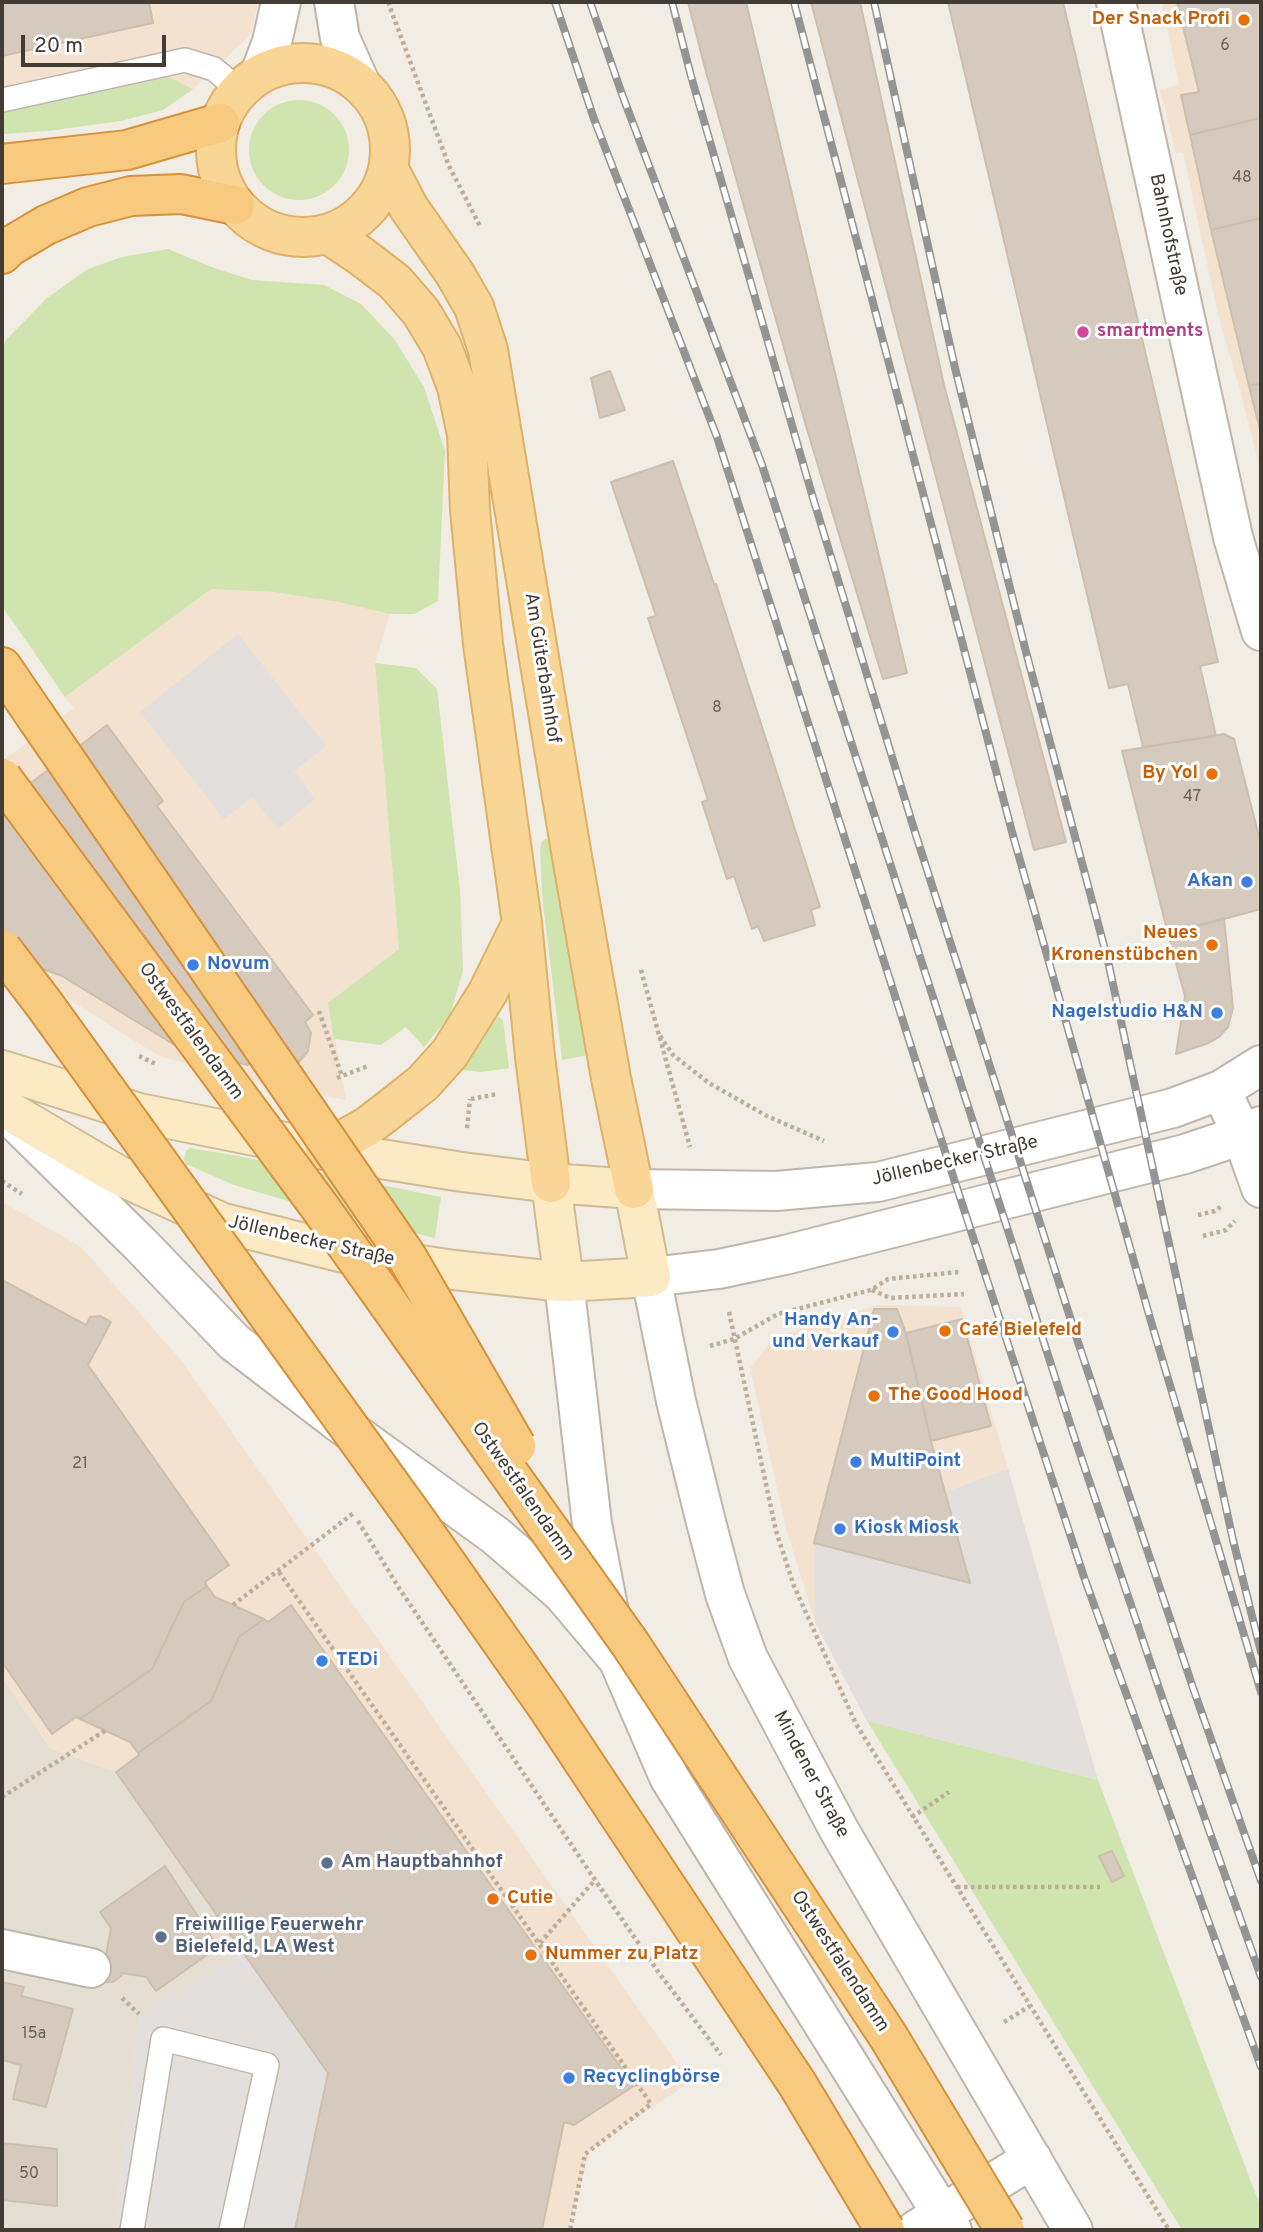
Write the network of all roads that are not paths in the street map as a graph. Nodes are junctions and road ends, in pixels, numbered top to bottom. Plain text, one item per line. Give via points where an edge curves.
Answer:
1 (281, 2) edge
2 (334, 2) edge
3 (1116, 2) edge
4 (249, 82) junction
5 (360, 83) junction
6 (2, 100) edge
7 (220, 123) junction
8 (2, 164) edge
9 (389, 170) junction
10 (235, 205) junction
11 (328, 234) junction
12 (2, 254) edge
13 (1261, 631) edge
14 (2, 667) edge
15 (2, 778) edge
16 (522, 923) junction
17 (2, 949) edge
18 (1261, 1065) edge
19 (2, 1070) edge
20 (1222, 1090) junction
21 (2, 1107) edge
22 (1252, 1131) edge
23 (325, 1150) junction
24 (551, 1183) junction
25 (1261, 1188) edge
26 (634, 1189) junction
27 (651, 1277) junction
28 (564, 1282) junction
29 (624, 1652) junction
30 (2, 1949) edge
31 (91, 1968) dead end
32 (1032, 2159) junction
33 (936, 2225) edge
34 (132, 2230) edge
35 (231, 2230) edge
36 (885, 2230) edge
37 (1005, 2230) edge
38 (1073, 2230) edge

1 - 4 street via 272,42
2 - 5 street via 340,38
3 - 13 street, Bahnhofstraße via 1233,537
4 - 5 main road via 294,63 329,65
4 - 6 lane via 185,60
4 - 7 main road
5 - 9 main road via 381,108 390,138
7 - 8 highway via 127,150
7 - 10 main road via 217,167
9 - 11 main road via 377,198 356,221
9 - 26 main road, Am Güterbahnhof via 474,307 488,351 572,857
10 - 11 main road via 254,223 277,234 303,238
10 - 12 highway via 181,194 131,196 46,225
11 - 16 main road via 394,282 421,312 442,347 457,387 467,434 483,644
14 - 29 highway, bridge via 407,1257
15 - 29 highway, Ostwestfalendamm, bridge via 318,1206
16 - 23 main road via 488,992 450,1053 394,1106
16 - 24 main road
17 - 36 highway, bridge via 546,1704 798,2085
18 - 20 street, Jöllenbecker Straße
19 - 23 main road, Jöllenbecker Straße via 139,1113
20 - 22 street
20 - 26 street, Jöllenbecker Straße via 1173,1108 878,1182 776,1191
21 - 28 main road, Jöllenbecker Straße via 117,1174 223,1223 348,1254
21 - 29 street via 234,1342 496,1536
22 - 25 street
22 - 27 street, Jöllenbecker Straße via 1185,1154 785,1255
23 - 24 main road, Jöllenbecker Straße
24 - 26 main road, Jöllenbecker Straße
24 - 28 main road
26 - 27 main road
27 - 28 main road, Jöllenbecker Straße
27 - 32 street, Mindener Straße via 706,1522 748,1658 839,1830
28 - 29 street via 592,1524
29 - 33 street via 669,1777
29 - 37 highway, Ostwestfalendamm, bridge via 888,2036
30 - 31 street
32 - 33 street
32 - 38 street, Mindener Straße
34 - 35 lane via 163,2039 267,2065

